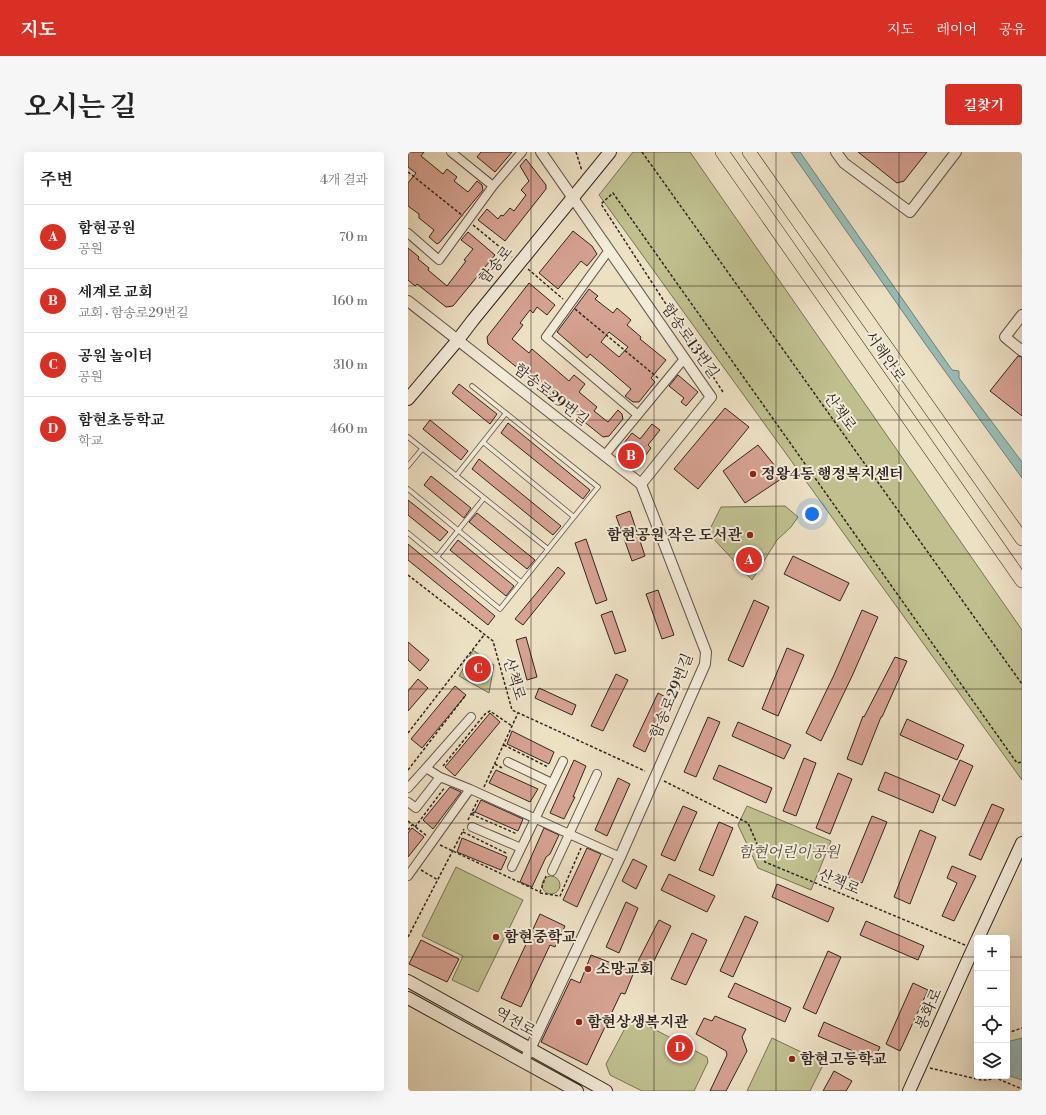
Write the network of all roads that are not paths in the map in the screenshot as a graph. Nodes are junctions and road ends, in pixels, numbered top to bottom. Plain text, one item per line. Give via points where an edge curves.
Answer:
1 (451, 152) edge
2 (522, 152) edge
3 (541, 152) edge
4 (610, 152) edge
5 (722, 152) edge
6 (749, 152) edge
7 (836, 152) edge
8 (956, 152) edge
9 (493, 186) junction
10 (572, 197) junction
11 (408, 233) edge
12 (609, 250) junction
13 (408, 300) edge
14 (1022, 315) edge
15 (457, 341) junction
16 (1022, 351) edge
17 (684, 359) junction
18 (472, 386) dead end
19 (408, 399) edge
20 (506, 414) junction
21 (638, 415) junction
22 (408, 437) edge
23 (483, 442) junction
24 (422, 449) junction
25 (604, 456) junction
26 (408, 466) edge
27 (456, 476) junction
28 (641, 484) junction
29 (408, 489) edge
30 (484, 498) junction
31 (574, 517) junction
32 (458, 530) junction
33 (408, 533) edge
34 (1022, 538) edge
35 (548, 549) junction
36 (437, 557) junction
37 (1022, 581) edge
38 (521, 582) junction
39 (471, 716) dead end
40 (563, 761) dead end
41 (508, 762) dead end
42 (426, 768) junction
43 (596, 774) dead end
44 (440, 777) junction
45 (552, 783) junction
46 (408, 788) edge
47 (470, 789) junction
48 (408, 802) edge
49 (536, 818) junction
50 (472, 827) dead end
51 (570, 834) junction
52 (1022, 843) edge
53 (522, 848) junction
54 (620, 857) junction
55 (512, 867) dead end
56 (552, 871) dead end
57 (408, 876) edge
58 (980, 935) edge
59 (974, 948) edge
60 (408, 981) edge
61 (408, 998) edge
62 (530, 1049) junction
63 (524, 1062) junction
64 (577, 1091) edge
65 (606, 1091) edge
66 (909, 1091) edge

1 - 9 street
2 - 9 street
3 - 10 street, 함송로13번길
4 - 10 main road, 함송로
5 - 37 main road, 서해안로
6 - 34 main road, 서해안로
7 - 8 street via 844,163 910,212
9 - 11 street via 439,260
10 - 12 street, 함송로13번길
10 - 15 main road, 함송로
12 - 17 street, 함송로13번길
12 - 21 street via 546,337
13 - 15 street, 함송로29번길
14 - 16 street via 1004,337
15 - 19 main road, 함송로
15 - 25 street, 함송로29번길
17 - 21 street
17 - 28 street, 함송로13번길 via 711,397
18 - 20 lane
20 - 23 lane
20 - 31 lane via 598,487
21 - 25 street
22 - 24 lane
23 - 27 lane
23 - 31 lane
24 - 26 lane
24 - 27 lane
25 - 28 street, 함송로29번길
27 - 30 lane
28 - 54 street, 함송로29번길 via 706,652 705,664
29 - 32 lane
30 - 32 lane
30 - 35 lane
31 - 35 lane
32 - 36 lane
32 - 38 lane
33 - 36 lane
35 - 38 lane
36 - 38 lane via 500,609
39 - 42 street
40 - 45 street
41 - 45 street
42 - 44 street
42 - 46 street
43 - 51 street
44 - 47 street
44 - 48 street via 416,808
45 - 49 street
47 - 49 street
47 - 57 street
49 - 51 street
49 - 53 street
50 - 53 street
51 - 54 street
51 - 56 street
52 - 58 main road, 봉화로
53 - 55 street
54 - 62 street, 함송로29번길
59 - 66 main road, 봉화로
60 - 62 main road, 역전로
61 - 63 main road, 역전로
62 - 63 street, 함송로29번길
62 - 65 main road, 역전로
63 - 64 main road, 역전로

